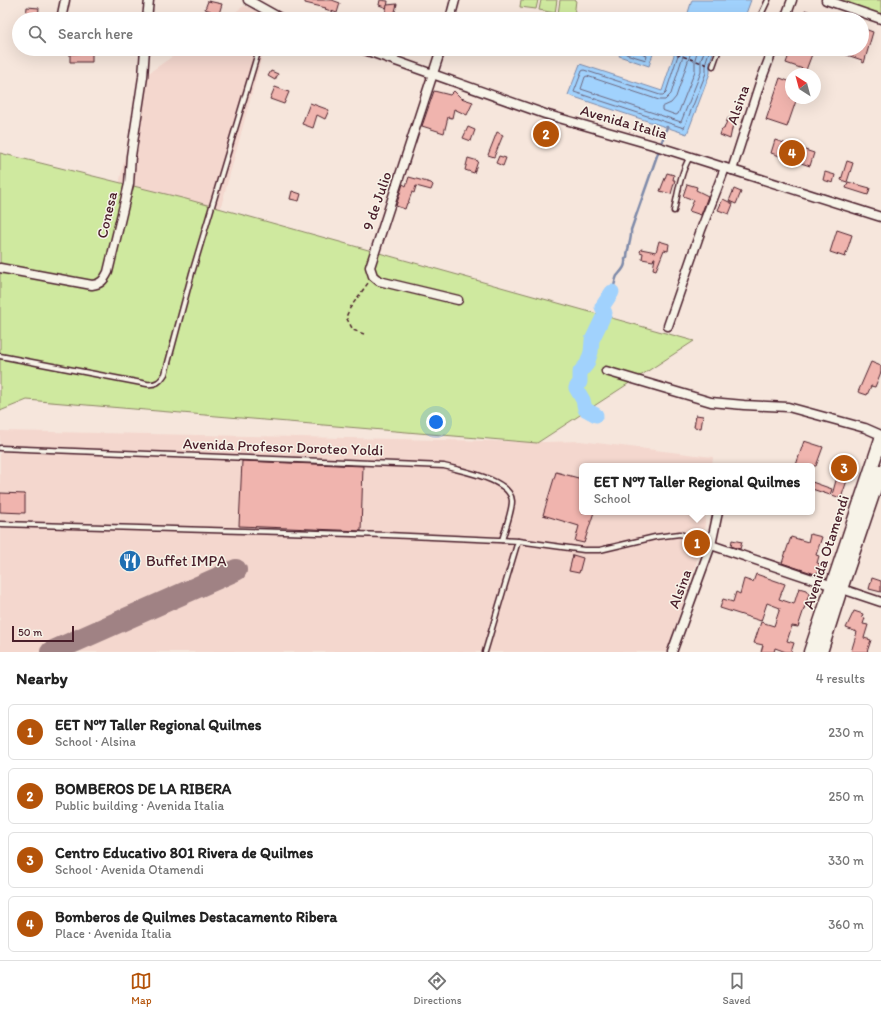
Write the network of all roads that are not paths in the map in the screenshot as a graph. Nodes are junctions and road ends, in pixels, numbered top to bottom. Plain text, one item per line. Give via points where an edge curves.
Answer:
1 (65, 0) edge
2 (149, 0) edge
3 (248, 0) edge
4 (455, 0) edge
5 (768, 0) edge
6 (792, 0) edge
7 (826, 0) edge
8 (62, 12) edge
9 (148, 12) edge
10 (265, 12) edge
11 (452, 12) edge
12 (762, 12) edge
13 (787, 12) edge
14 (861, 12) edge
15 (869, 15) edge
16 (881, 19) edge
17 (144, 56) edge
18 (257, 56) edge
19 (381, 56) edge
20 (439, 56) edge
21 (716, 56) edge
22 (770, 56) edge
23 (712, 66) road end
24 (434, 75) junction
25 (690, 156) junction
26 (728, 169) junction
27 (674, 211) dead end
28 (881, 217) edge
29 (0, 268) edge
30 (458, 300) dead end
31 (668, 326) dead end
32 (0, 356) edge
33 (606, 371) dead end
34 (881, 435) edge
35 (881, 439) edge
36 (0, 448) edge
37 (881, 472) edge
38 (717, 515) edge
39 (0, 524) edge
40 (502, 540) junction
41 (518, 541) junction
42 (711, 545) junction
43 (836, 588) junction
44 (881, 602) edge
45 (485, 652) edge
46 (672, 652) edge
47 (810, 652) edge
48 (821, 652) edge

1 - 8 street
2 - 9 street
3 - 10 street
4 - 11 street
5 - 12 lane
6 - 13 street
7 - 14 street
15 - 16 street
17 - 29 street, Conesa via 129,184 104,280 92,285
18 - 32 lane via 192,273 165,374 160,381 154,385 147,384
19 - 24 street, Avenida Italia
20 - 24 street, 9 de Julio
21 - 23 lane
22 - 26 street, Alsina
24 - 25 street, Avenida Italia via 545,114
24 - 30 street, 9 de Julio via 370,267 373,276 379,281
25 - 26 street, Avenida Italia
25 - 27 lane
26 - 28 street, Avenida Italia
26 - 31 street, Alsina via 701,230
33 - 34 street via 711,402 788,407 865,428
35 - 43 main road, Avenida Otamendi
36 - 40 lane, Avenida Profesor Doroteo Yoldi via 444,466 485,477 511,495 512,503
37 - 43 main road, Avenida Otamendi
38 - 42 street, Alsina
39 - 40 lane via 387,534
40 - 41 lane
41 - 42 lane via 600,550 680,534
41 - 45 lane
42 - 43 street
42 - 46 street, Alsina
43 - 44 street
43 - 47 main road, Avenida Otamendi
43 - 48 main road, Avenida Otamendi

